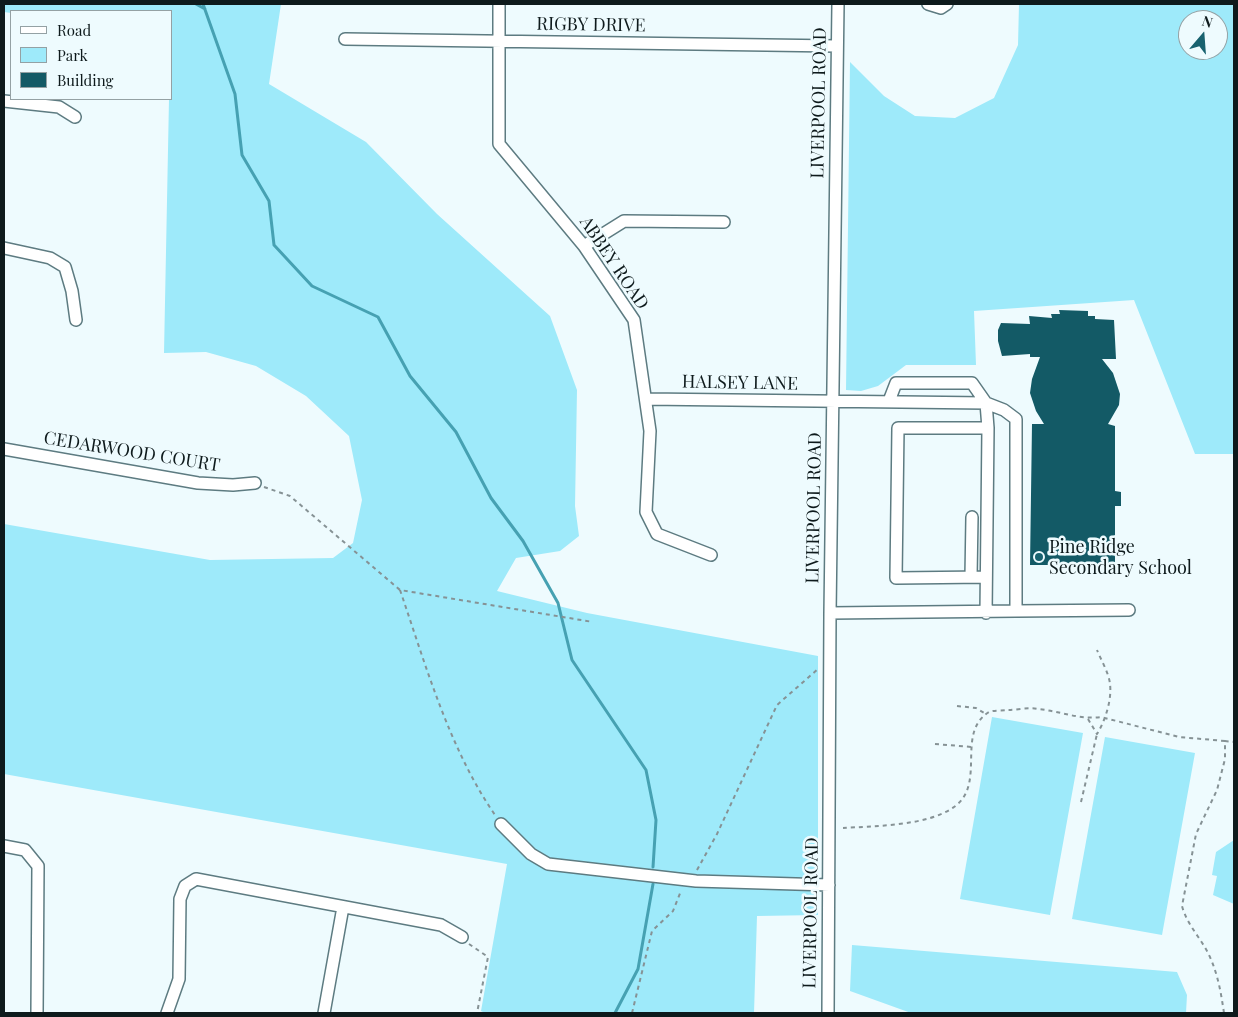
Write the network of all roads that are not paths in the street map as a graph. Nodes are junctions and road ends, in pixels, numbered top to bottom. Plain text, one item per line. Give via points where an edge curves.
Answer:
1 (499, 4) edge
2 (838, 4) edge
3 (928, 4) edge
4 (947, 4) edge
5 (346, 39) dead end
6 (499, 40) junction
7 (836, 46) junction
8 (4, 101) edge
9 (75, 117) dead end
10 (724, 222) dead end
11 (584, 246) junction
12 (4, 248) edge
13 (76, 320) dead end
14 (646, 399) junction
15 (889, 401) junction
16 (834, 402) junction
17 (986, 403) junction
18 (988, 428) junction
19 (4, 449) edge
20 (255, 483) road end
21 (972, 518) dead end
22 (711, 555) dead end
23 (971, 577) junction
24 (986, 577) junction
25 (1128, 610) dead end
26 (1016, 611) junction
27 (830, 613) junction
28 (986, 613) junction
29 (501, 824) road end
30 (4, 846) edge
31 (830, 885) junction
32 (343, 907) junction
33 (462, 937) road end
34 (37, 1013) edge
35 (166, 1013) edge
36 (324, 1013) edge
37 (828, 1013) edge

1 - 6 street, ABBEY ROAD
2 - 7 street, LIVERPOOL ROAD
3 - 4 street via 941,8
5 - 6 street, RIGBY DRIVE
6 - 7 street, RIGBY DRIVE
6 - 11 street, ABBEY ROAD via 499,144
7 - 16 street, LIVERPOOL ROAD
8 - 9 street via 59,107
10 - 11 street via 624,221
11 - 14 street, ABBEY ROAD via 634,320
12 - 13 street via 50,258 65,267
14 - 16 street, HALSEY LANE
14 - 22 street, ABBEY ROAD via 650,431 646,512 657,534
15 - 16 street, HALSEY LANE
15 - 17 street, HALSEY LANE
15 - 17 street via 896,384 972,383
16 - 27 street, LIVERPOOL ROAD
17 - 18 street
17 - 26 street via 1016,419
18 - 23 street via 898,428 896,578
18 - 24 street
19 - 20 street, CEDARWOOD COURT via 198,482
21 - 23 street
23 - 24 street
24 - 28 street
25 - 26 street
26 - 28 street
27 - 28 street
27 - 31 street, LIVERPOOL ROAD
29 - 31 street via 531,854 548,864 691,880
30 - 34 street via 25,850 38,866
31 - 37 street, LIVERPOOL ROAD
32 - 33 street via 441,925
32 - 35 street via 196,879 185,886 180,899 178,979
32 - 36 street

